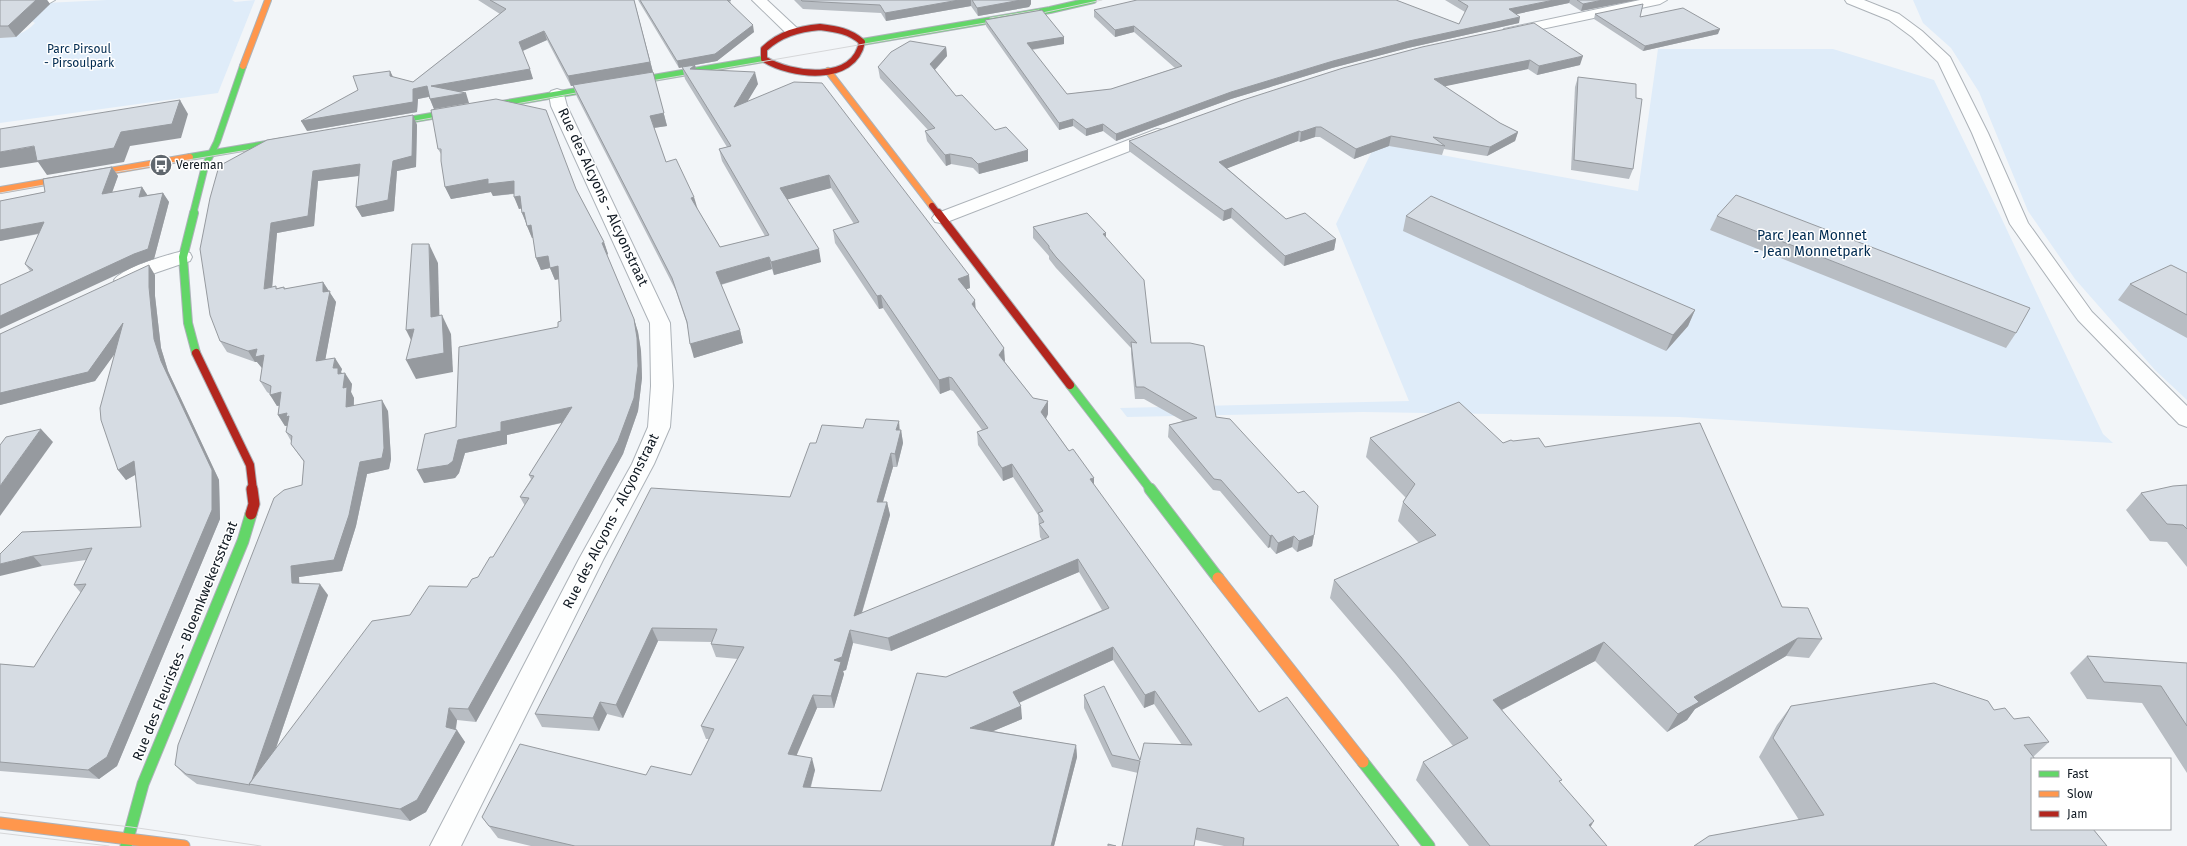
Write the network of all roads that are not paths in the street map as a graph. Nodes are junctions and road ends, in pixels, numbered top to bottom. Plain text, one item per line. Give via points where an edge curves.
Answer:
1 (48, 0) edge
2 (268, 0) edge
3 (759, 0) edge
4 (1660, 0) edge
5 (1087, 1) edge
6 (1857, 2) edge
7 (0, 6) edge
8 (792, 31) junction
9 (1496, 34) edge
10 (862, 42) junction
11 (764, 59) junction
12 (828, 71) junction
13 (557, 94) junction
14 (372, 126) edge
15 (1169, 129) edge
16 (294, 139) edge
17 (211, 154) junction
18 (0, 190) edge
19 (941, 218) junction
20 (183, 257) junction
21 (106, 289) edge
22 (2187, 419) edge
23 (0, 822) edge
24 (127, 842) edge
25 (184, 846) edge
26 (445, 846) edge
27 (1428, 846) edge

1 - 7 street
2 - 17 street, Rue des Fleuristes - Bloemkwekersstraat
3 - 8 street
4 - 9 street
5 - 10 street
6 - 22 street via 1894,17 1945,60 2019,224 2085,316
8 - 10 street via 820,27 840,29 855,35
8 - 11 street via 772,40 764,49
10 - 12 street via 861,51 854,60
11 - 12 street via 771,66 786,72
11 - 13 street
12 - 19 street
13 - 14 street
13 - 26 street, Rue des Alcyons - Alcyonstraat via 566,120 660,323 662,386 659,427 643,464 591,559
15 - 19 street
16 - 17 street
17 - 18 street
17 - 20 street, Rue des Fleuristes - Bloemkwekersstraat via 205,166
19 - 27 street
20 - 21 street via 148,269
20 - 24 street, Rue des Fleuristes - Bloemkwekersstraat via 188,323 196,354 250,465 254,504 243,541 143,784
23 - 24 street
24 - 25 street

